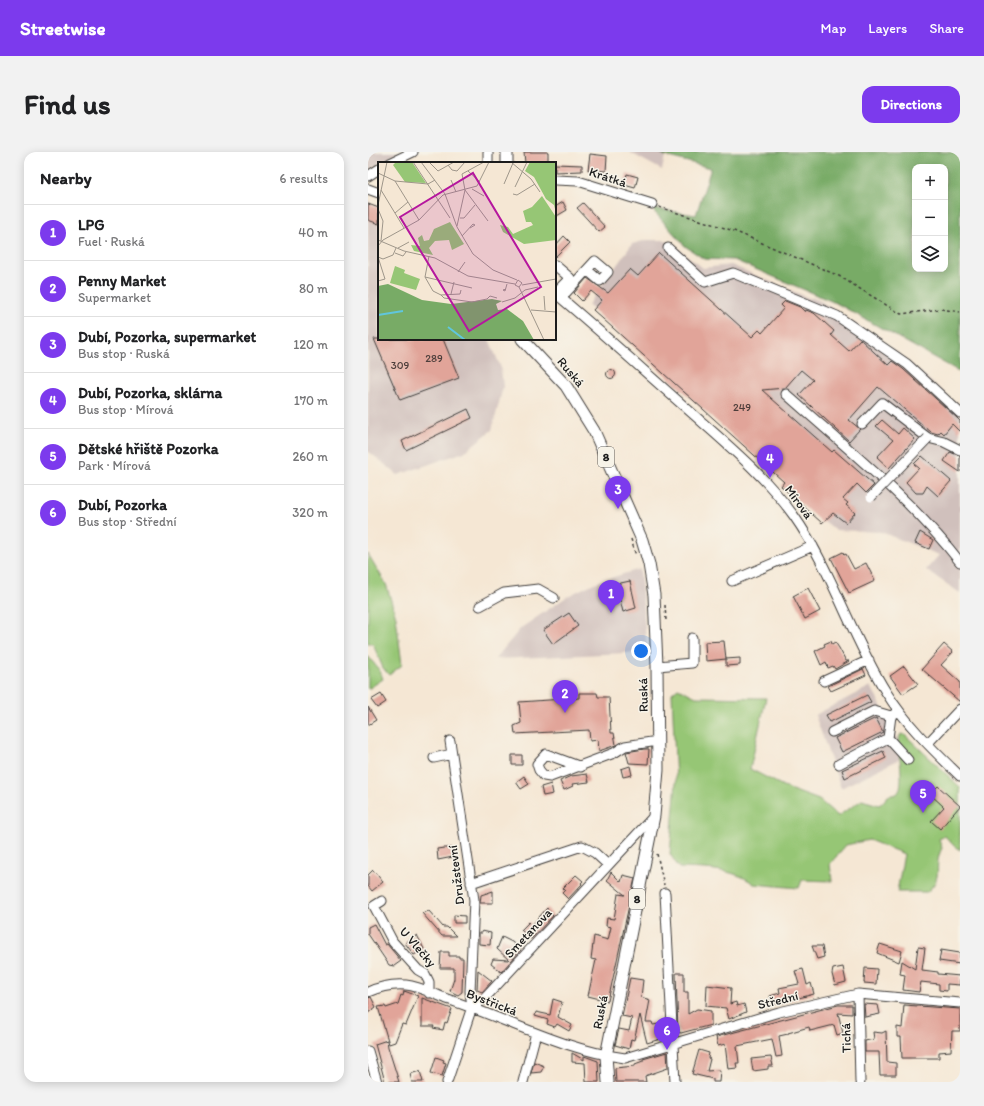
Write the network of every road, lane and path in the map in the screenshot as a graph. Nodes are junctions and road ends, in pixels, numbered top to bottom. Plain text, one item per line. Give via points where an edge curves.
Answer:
1 (413, 152) edge
2 (392, 162) edge
3 (378, 170) edge
4 (368, 176) edge
5 (556, 180) edge
6 (368, 189) edge
7 (378, 192) edge
8 (652, 204) joint
9 (668, 248) dead end
10 (556, 266) edge
11 (587, 270) dead end
12 (557, 295) edge
13 (960, 312) edge
14 (523, 340) edge
15 (786, 394) dead end
16 (960, 413) edge
17 (862, 424) dead end
18 (928, 438) junction
19 (960, 450) edge
20 (871, 497) dead end
21 (632, 535) dead end
22 (812, 546) junction
23 (637, 560) dead end
24 (960, 562) edge
25 (732, 581) dead end
26 (554, 598) dead end
27 (480, 606) dead end
28 (692, 638) dead end
29 (869, 660) junction
30 (657, 666) junction
31 (824, 681) dead end
32 (960, 709) edge
33 (895, 714) junction
34 (832, 732) dead end
35 (888, 738) junction
36 (450, 741) dead end
37 (658, 741) junction
38 (928, 744) junction
39 (452, 754) junction
40 (434, 758) dead end
41 (908, 760) dead end
42 (839, 764) dead end
43 (581, 766) dead end
44 (960, 776) edge
45 (654, 816) junction
46 (656, 852) dead end
47 (608, 865) junction
48 (471, 883) junction
49 (665, 893) joint
50 (382, 901) dead end
51 (368, 992) edge
52 (429, 993) junction
53 (858, 994) junction
54 (960, 1003) edge
55 (472, 1007) junction
56 (536, 1033) junction
57 (672, 1044) junction
58 (368, 1051) edge
59 (606, 1056) junction
60 (377, 1082) edge
61 (447, 1082) edge
62 (523, 1082) edge
63 (608, 1082) edge
64 (675, 1082) edge
65 (860, 1082) edge

1 - 2 street
3 - 4 street
5 - 8 street, Krátká via 578,181
6 - 7 street
8 - 13 path via 734,231 839,276 901,314 941,309
9 - 16 street via 705,282 733,273 837,316 907,364
10 - 12 street via 570,278
11 - 12 street
12 - 22 street, Mírová via 764,478 795,517
14 - 30 main road, Ruská / 8 via 557,374 580,406 594,431 636,526 651,575
15 - 24 street via 912,507
17 - 18 street via 882,403
18 - 19 street
18 - 20 street, bridge
21 - 23 path via 630,541
22 - 25 street
22 - 29 street, Mírová
26 - 27 street via 538,589 504,593
28 - 30 street via 692,663
29 - 31 street
29 - 33 street, Mírová
30 - 37 main road, Ruská / 8
32 - 38 street
33 - 34 street via 874,711
33 - 35 street
33 - 38 street, Mírová
35 - 41 street
35 - 42 street
36 - 39 street, Družstevní
37 - 43 street via 625,746
37 - 45 main road, Ruská / 8
38 - 44 street, Mírová
39 - 40 street
39 - 48 street, Družstevní
45 - 47 street, Smetanova
45 - 59 main road, Ruská / 8
46 - 49 path
47 - 48 street via 595,853 582,846
47 - 55 street, Smetanova via 483,1000
48 - 55 street, Družstevní via 474,900 470,991
49 - 57 street
50 - 52 street, U Vlečky via 374,906 393,942 418,970 425,974 429,982
51 - 52 street, Bystřická via 387,986 407,985
52 - 55 street, Bystřická
53 - 54 street, Střední
53 - 57 street, Střední via 779,1012
53 - 65 street, Tichá
55 - 56 street, Bystřická
55 - 61 street
56 - 59 street, Bystřická
56 - 62 street
57 - 59 street, Střední via 625,1058
57 - 64 street
58 - 60 street
59 - 63 main road, Ruská / 8

